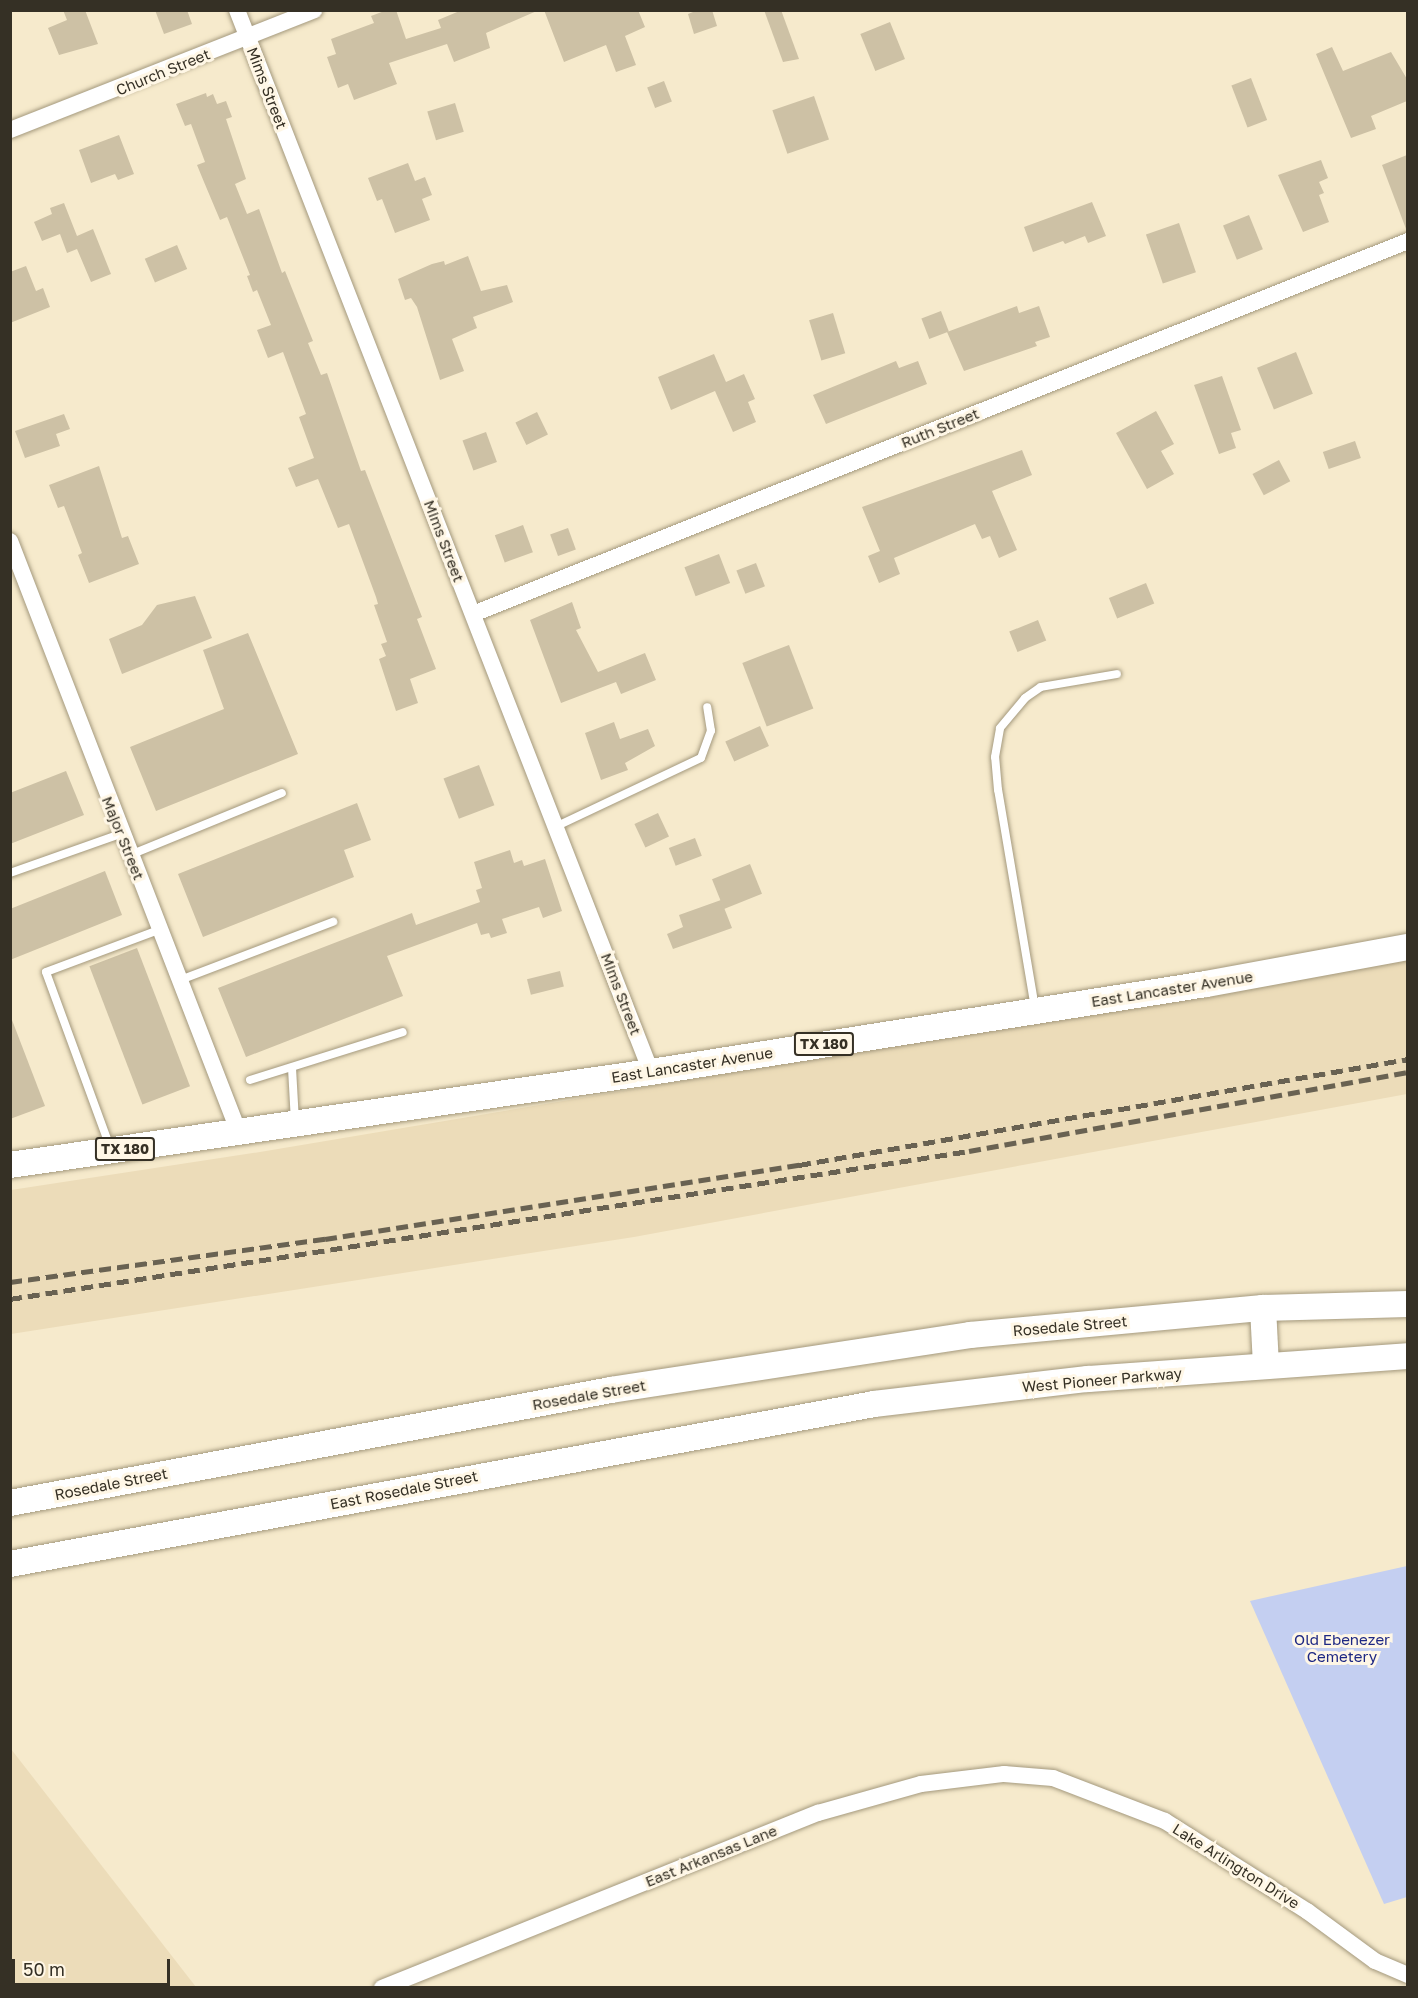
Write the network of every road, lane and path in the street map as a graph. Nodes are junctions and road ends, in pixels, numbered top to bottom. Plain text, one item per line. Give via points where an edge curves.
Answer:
1 (237, 10) edge
2 (314, 10) edge
3 (247, 37) junction
4 (10, 130) edge
5 (1407, 241) edge
6 (10, 541) edge
7 (473, 614) junction
8 (1117, 674) dead end
9 (707, 707) dead end
10 (282, 793) dead end
11 (555, 827) junction
12 (120, 834) junction
13 (129, 855) junction
14 (10, 873) edge
15 (333, 922) dead end
16 (161, 929) junction
17 (1407, 947) edge
18 (180, 980) junction
19 (1035, 1011) junction
20 (403, 1032) dead end
21 (292, 1068) junction
22 (651, 1071) junction
23 (250, 1080) dead end
24 (295, 1124) junction
25 (239, 1133) junction
26 (111, 1151) junction
27 (10, 1165) edge
28 (1407, 1304) edge
29 (1263, 1308) junction
30 (1407, 1356) edge
31 (1266, 1366) junction
32 (798, 1416) joint
33 (10, 1503) edge
34 (10, 1564) edge
35 (1053, 1778) joint
36 (1407, 1975) edge
37 (381, 1988) edge

1 - 3 street, Mims Street
2 - 3 street, Church Street
3 - 4 street, Church Street
3 - 7 street, Mims Street
5 - 7 street, Ruth Street
6 - 12 street, Major Street
7 - 11 street, Mims Street
8 - 19 lane via 1041,687 1025,698 1000,728 995,757 998,790
9 - 11 lane via 711,731 701,758
10 - 13 lane
11 - 22 street, Mims Street
12 - 13 street, Major Street
12 - 14 lane
13 - 16 street, Major Street
15 - 18 lane
16 - 18 street, Major Street
16 - 26 lane via 46,972
17 - 19 main road, East Lancaster Avenue / TX 180
18 - 25 street, Major Street
19 - 22 main road, East Lancaster Avenue / TX 180
20 - 21 lane
21 - 23 lane
21 - 24 lane
22 - 24 main road, East Lancaster Avenue / TX 180
24 - 25 main road, East Lancaster Avenue / TX 180
25 - 26 main road, East Lancaster Avenue / TX 180
26 - 27 main road, East Lancaster Avenue / TX 180
28 - 29 main road
29 - 31 main road
29 - 33 main road, Rosedale Street via 970,1335 611,1390
30 - 31 main road, West Pioneer Parkway
31 - 32 main road, West Pioneer Parkway via 1088,1379
32 - 34 main road, East Rosedale Street
35 - 36 street, Lake Arlington Drive via 1165,1821 1307,1911 1375,1961
35 - 37 street, East Arkansas Lane via 1004,1774 921,1784 818,1814

